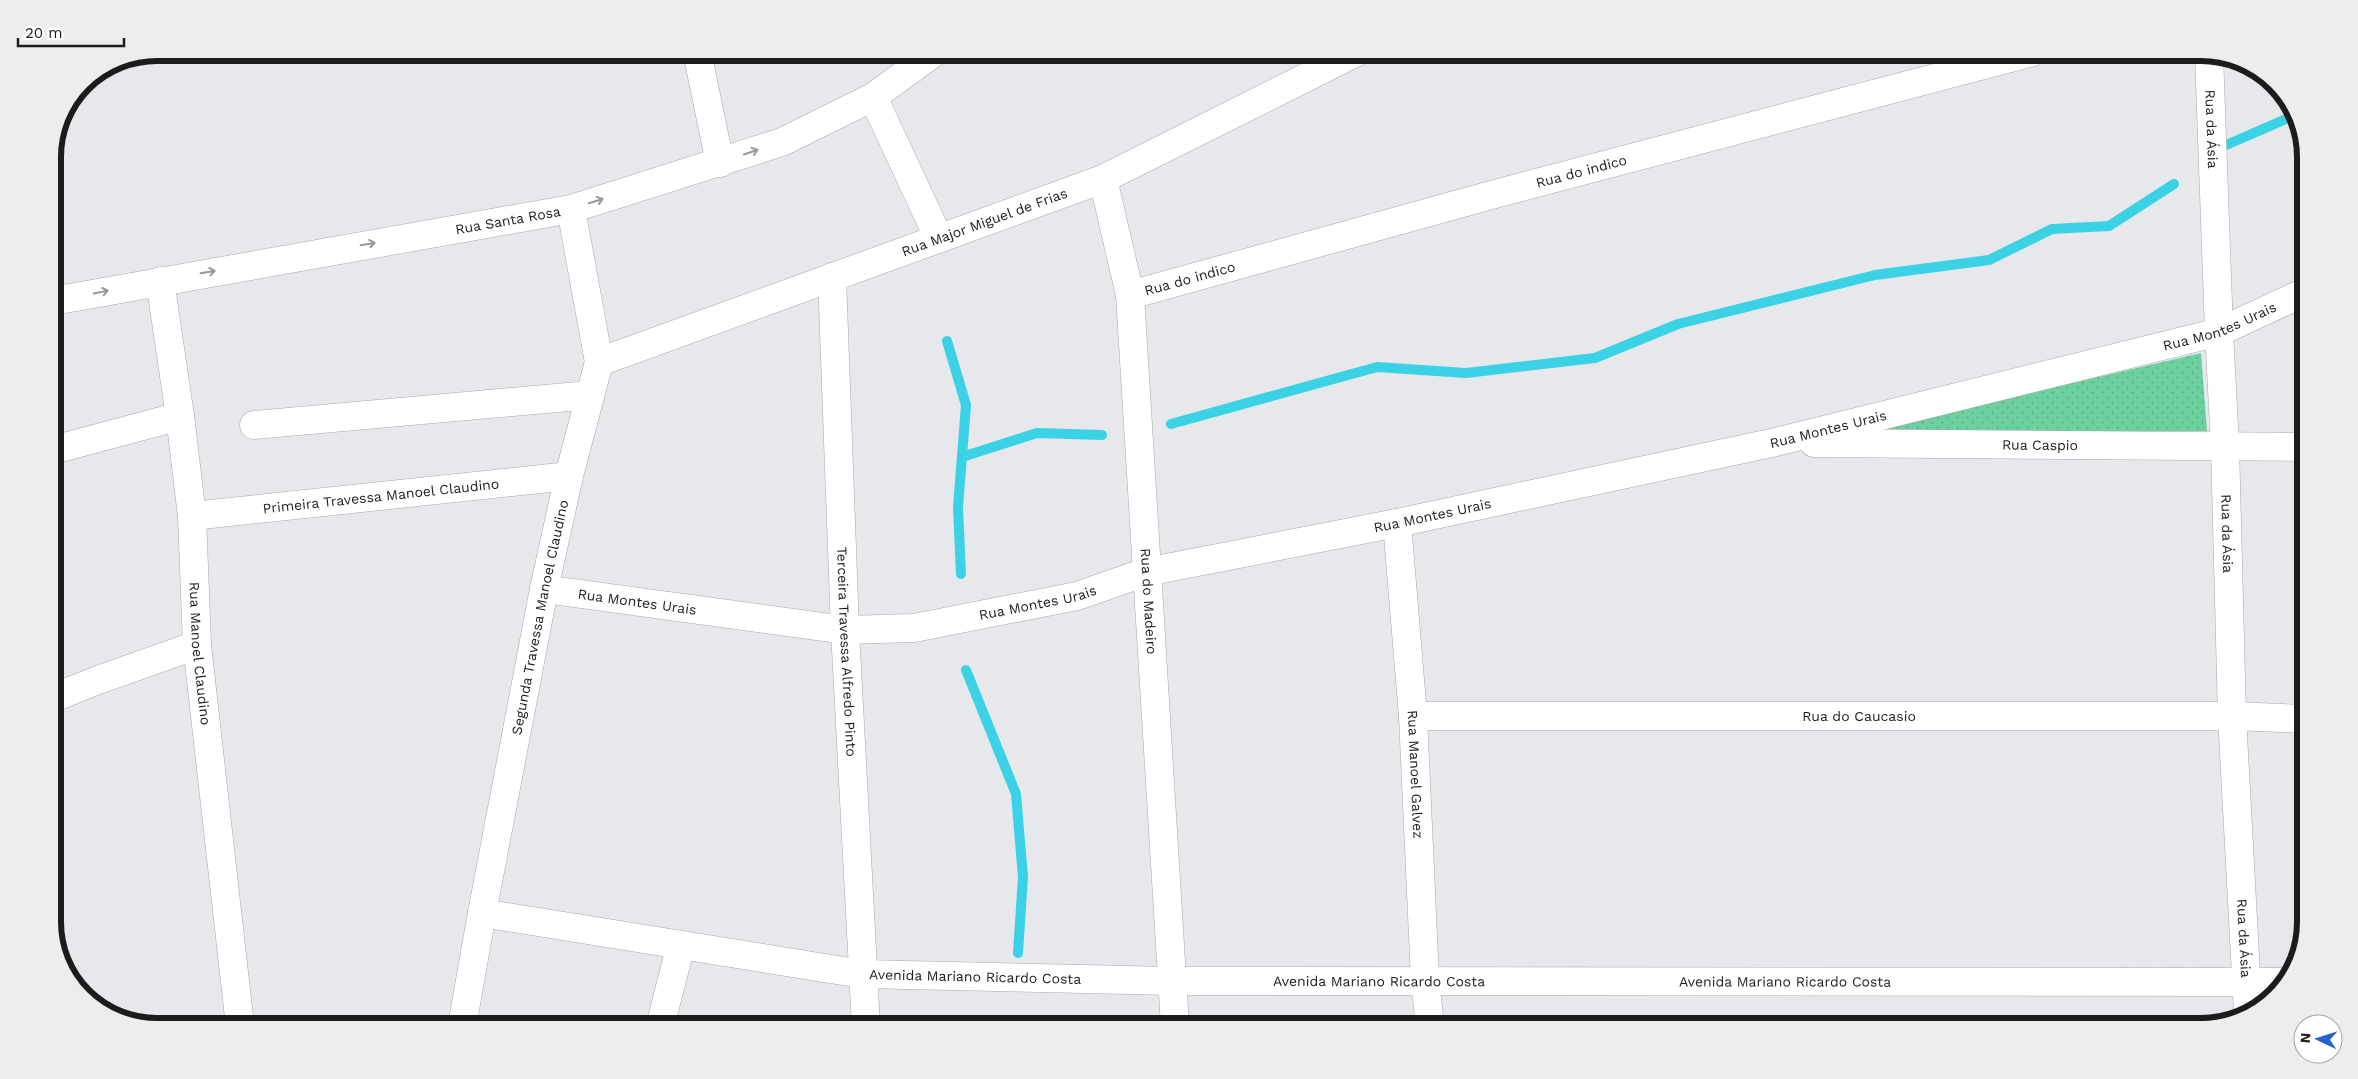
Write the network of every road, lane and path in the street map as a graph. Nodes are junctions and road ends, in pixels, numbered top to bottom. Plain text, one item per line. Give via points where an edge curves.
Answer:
1 (699, 61) edge
2 (923, 61) edge
3 (1339, 61) edge
4 (1999, 61) edge
5 (2210, 61) edge
6 (873, 97) junction
7 (720, 163) junction
8 (1103, 179) junction
9 (571, 209) junction
10 (939, 239) junction
11 (832, 277) junction
12 (160, 281) junction
13 (1130, 295) junction
14 (2297, 296) edge
15 (61, 300) edge
16 (2219, 332) junction
17 (599, 362) junction
18 (590, 396) junction
19 (180, 416) junction
20 (254, 425) dead end
21 (1776, 442) junction
22 (2225, 446) junction
23 (2297, 447) edge
24 (61, 448) edge
25 (569, 476) junction
26 (192, 516) junction
27 (1397, 523) junction
28 (1146, 572) junction
29 (544, 589) junction
30 (845, 630) junction
31 (197, 645) junction
32 (61, 695) edge
33 (1413, 716) junction
34 (2232, 716) junction
35 (2297, 718) edge
36 (482, 913) junction
37 (681, 945) junction
38 (862, 974) junction
39 (1425, 980) junction
40 (1172, 981) junction
41 (2246, 981) junction
42 (2276, 982) edge
43 (2248, 1006) edge
44 (239, 1018) edge
45 (463, 1018) edge
46 (662, 1018) edge
47 (865, 1018) edge
48 (1174, 1018) edge
49 (1429, 1018) edge

1 - 7 street
2 - 6 street, Rua Santa Rosa
3 - 8 street, Rua Major Miguel de Frias
4 - 13 street, Rua do indico via 1495,194
5 - 16 street, Rua da Ásia
7 -> 6 street, Rua Santa Rosa via 782,142
6 - 10 street
9 -> 7 street, Rua Santa Rosa
8 - 10 street, Rua Major Miguel de Frias
8 - 13 street, Rua do Madeiro
12 -> 9 street, Rua Santa Rosa
9 - 17 street, Segunda Travessa Manoel Claudino
10 - 11 street, Rua Major Miguel de Frias
11 - 17 street, Rua Major Miguel de Frias
11 - 30 street, Terceira Travessa Alfredo Pinto
15 -> 12 street, Rua Santa Rosa
12 - 19 street, Rua Manoel Claudino
13 - 28 street, Rua do Madeiro
14 - 16 street, Rua Montes Urais
16 - 21 street, Rua Montes Urais
16 - 22 street, Rua da Ásia
17 - 18 street, Segunda Travessa Manoel Claudino
18 - 20 street
18 - 25 street, Segunda Travessa Manoel Claudino
19 - 24 street
19 - 26 street, Rua Manoel Claudino
21 - 22 street, Rua Caspio
21 - 27 street, Rua Montes Urais
22 - 23 street, Rua Caspio
22 - 34 street, Rua da Ásia
25 - 26 street, Primeira Travessa Manoel Claudino
25 - 29 street, Segunda Travessa Manoel Claudino
26 - 31 street, Rua Manoel Claudino
27 - 28 street, Rua Montes Urais
27 - 33 street, Rua Manoel Galvez
28 - 30 street, Rua Montes Urais via 1077,596 982,615 914,628
28 - 40 street, Rua do Madeiro
29 - 30 street, Rua Montes Urais
29 - 36 street, Segunda Travessa Manoel Claudino
30 - 38 street, Terceira Travessa Alfredo Pinto
31 - 32 street
31 - 44 street, Rua Manoel Claudino
33 - 34 street, Rua do Caucasio
33 - 39 street, Rua Manoel Galvez
34 - 35 street, Rua do Caucasio
34 - 41 street, Rua da Ásia
36 - 37 street, Avenida Mariano Ricardo Costa
36 - 45 street, Segunda Travessa Manoel Claudino
37 - 38 street, Avenida Mariano Ricardo Costa
37 - 46 street
38 - 40 street, Avenida Mariano Ricardo Costa
38 - 47 street, Terceira Travessa Alfredo Pinto
39 - 40 street, Avenida Mariano Ricardo Costa
39 - 41 street, Avenida Mariano Ricardo Costa
39 - 49 street, Rua Manoel Galvez
40 - 48 street, Rua do Madeiro
41 - 42 street, Avenida Mariano Ricardo Costa
41 - 43 street, Rua da Ásia

